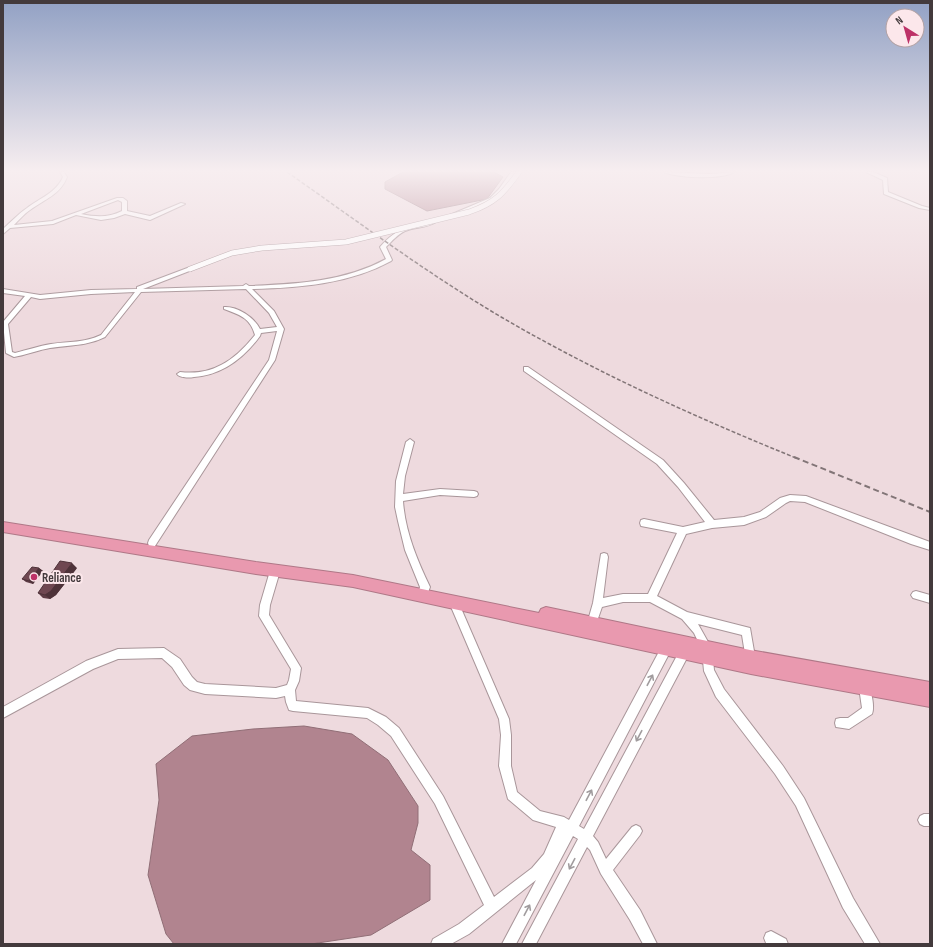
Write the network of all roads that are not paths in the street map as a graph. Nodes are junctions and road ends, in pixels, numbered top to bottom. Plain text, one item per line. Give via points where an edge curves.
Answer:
1 (21, 216) edge
2 (70, 216) edge
3 (88, 216) edge
4 (114, 216) edge
5 (142, 216) edge
6 (154, 216) edge
7 (448, 216) edge
8 (452, 216) edge
9 (9, 228) junction
10 (3, 232) edge
11 (246, 286) junction
12 (140, 290) junction
13 (3, 291) edge
14 (131, 291) junction
15 (29, 295) junction
16 (226, 308) dead end
17 (281, 328) junction
18 (257, 331) junction
19 (526, 369) dead end
20 (180, 374) dead end
21 (410, 442) dead end
22 (474, 494) dead end
23 (399, 498) junction
24 (3, 519) edge
25 (644, 523) dead end
26 (712, 524) junction
27 (3, 527) edge
28 (683, 531) junction
29 (152, 543) junction
30 (930, 546) edge
31 (604, 557) dead end
32 (275, 571) junction
33 (424, 591) junction
34 (916, 594) dead end
35 (651, 598) junction
36 (930, 599) edge
37 (454, 602) junction
38 (598, 603) junction
39 (499, 608) junction
40 (685, 616) junction
41 (592, 624) junction
42 (666, 649) junction
43 (684, 653) junction
44 (708, 653) junction
45 (750, 657) junction
46 (864, 687) junction
47 (888, 687) junction
48 (290, 689) junction
49 (930, 690) edge
50 (930, 699) edge
51 (3, 713) edge
52 (840, 723) dead end
53 (567, 826) junction
54 (636, 831) dead end
55 (586, 837) junction
56 (605, 870) junction
57 (492, 907) junction
58 (438, 944) edge
59 (509, 944) edge
60 (529, 944) edge
61 (650, 944) edge
62 (873, 944) edge

1 - 9 street
2 - 9 street via 46,224
3 - 4 street via 102,219
5 - 6 street
7 - 11 street via 396,235 383,247 389,260 384,264 311,284
8 - 14 street, bridge via 346,242 262,248 232,253
9 - 10 street
11 - 12 street
11 - 17 street via 272,312
12 - 14 street
12 - 15 street via 97,340 83,344 48,346 14,355 9,353 5,324
13 - 15 street
14 - 15 street via 56,296
16 - 18 street via 248,316
17 - 18 street
17 - 29 street via 272,360
18 - 20 street via 258,336 250,348 231,362 212,372 191,376
19 - 26 street via 660,462
21 - 23 street via 400,482
22 - 23 street via 440,492
23 - 33 street via 401,523
24 - 29 highway
25 - 28 street
26 - 28 street
26 - 30 street via 744,521 763,515 782,500 806,499
27 - 32 highway
28 - 35 street
29 - 33 highway via 355,574
31 - 38 street
32 - 33 highway
32 - 48 street via 264,616 296,668
33 - 37 highway
33 - 39 highway
34 - 36 street
35 - 38 street via 623,598
35 - 40 street
37 - 39 highway
37 - 53 street via 504,719 505,766 512,795 537,816
38 - 41 street
39 - 41 highway
39 - 42 highway
40 - 44 street via 697,630
40 - 45 street via 747,631
41 - 44 highway
42 - 43 highway
53 -> 42 street
43 - 44 highway
43 -> 55 street
44 - 45 highway
44 - 46 highway
44 - 62 street via 709,671 720,693 779,770 800,802 848,903
45 - 47 highway
46 - 47 highway
46 - 52 street via 868,710 849,724
47 - 49 highway
47 - 50 highway
48 - 51 street via 276,693 205,689 188,681 176,663 164,653 118,654 90,665
48 - 57 street via 293,706 368,714 395,732 439,800
53 - 55 street
53 - 57 street via 548,858 536,872
59 -> 53 street
54 - 56 street
55 - 56 street via 594,846
55 -> 60 street
56 - 61 street via 635,915
57 - 58 street via 464,929

